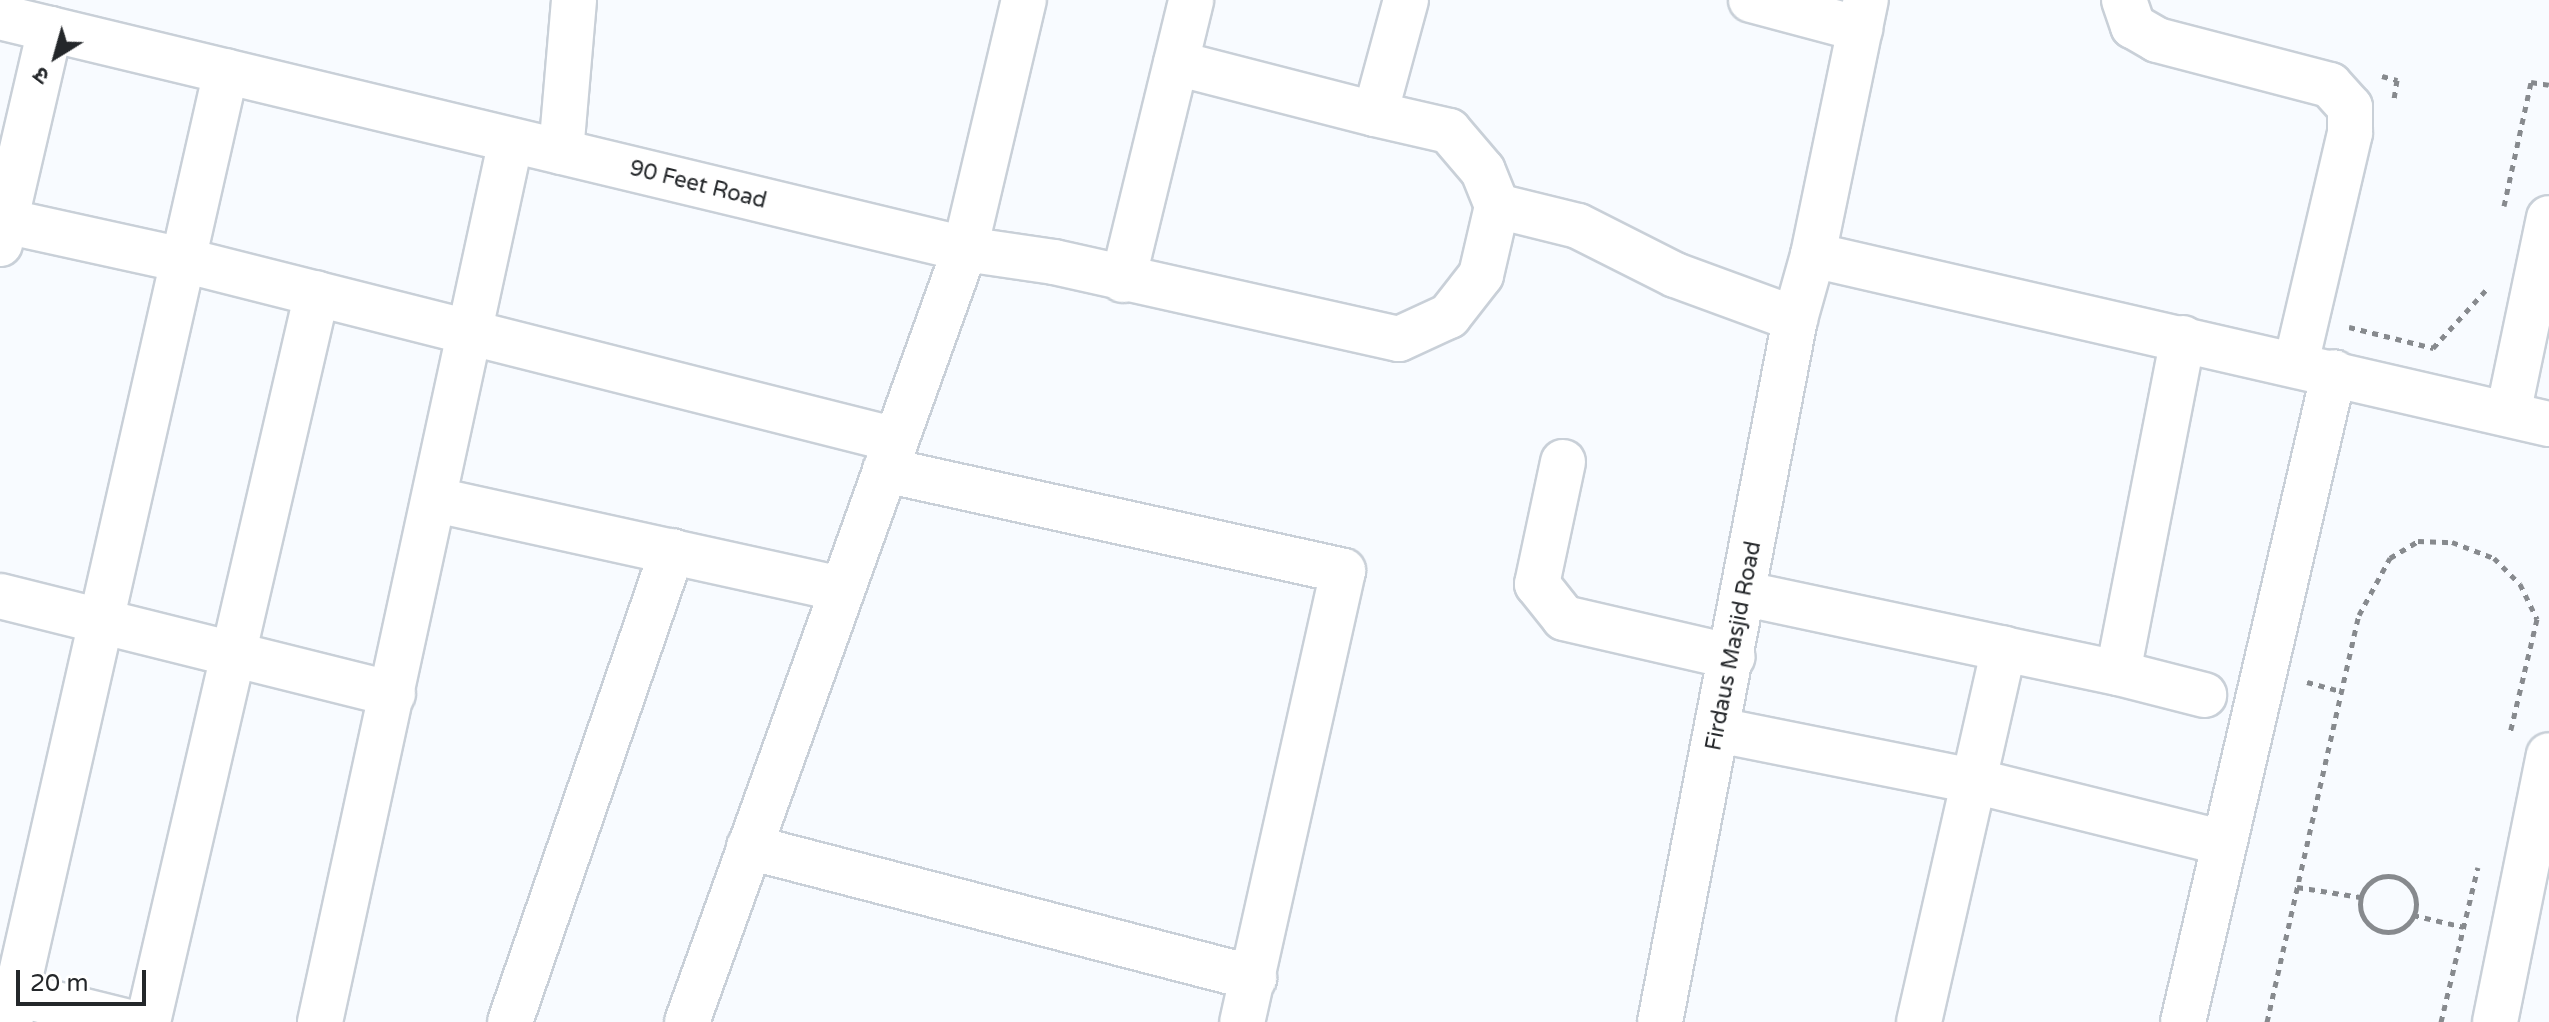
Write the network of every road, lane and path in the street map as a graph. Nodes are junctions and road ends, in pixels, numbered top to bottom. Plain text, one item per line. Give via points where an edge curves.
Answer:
1 (574, 0) edge
2 (1191, 0) edge
3 (1406, 0) edge
4 (1751, 0) edge
5 (2124, 0) edge
6 (1014, 2) edge
7 (1863, 15) edge
8 (0, 17) edge
9 (50, 29) junction
10 (1176, 63) junction
11 (226, 71) junction
12 (2368, 73) dead end
13 (2549, 85) edge
14 (2391, 111) dead end
15 (1375, 114) junction
16 (511, 140) junction
17 (561, 152) junction
18 (1497, 206) junction
19 (2501, 218) dead end
20 (2549, 218) edge
21 (3, 233) edge
22 (965, 249) junction
23 (183, 260) junction
24 (1811, 262) junction
25 (2488, 279) dead end
26 (1123, 280) junction
27 (317, 293) junction
28 (2352, 313) dead end
29 (1795, 319) junction
30 (471, 332) junction
31 (2183, 338) junction
32 (2315, 368) junction
33 (2528, 419) edge
34 (891, 455) junction
35 (1563, 462) dead end
36 (436, 500) junction
37 (672, 551) junction
38 (842, 589) junction
39 (1746, 594) junction
40 (0, 596) edge
41 (101, 621) junction
42 (2004, 649) junction
43 (233, 654) junction
44 (1733, 657) junction
45 (2118, 673) junction
46 (2305, 682) dead end
47 (2341, 691) junction
48 (393, 694) junction
49 (2204, 695) dead end
50 (1718, 730) junction
51 (2507, 742) dead end
52 (2549, 755) edge
53 (1974, 781) junction
54 (2221, 842) junction
55 (749, 847) junction
56 (2482, 850) dead end
57 (2297, 887) junction
58 (2360, 897) junction
59 (2413, 915) junction
60 (2464, 927) junction
61 (1254, 978) junction
62 (9, 1002) edge
63 (128, 1022) edge
64 (148, 1022) edge
65 (320, 1022) edge
66 (510, 1022) edge
67 (687, 1022) edge
68 (1242, 1022) edge
69 (1660, 1022) edge
70 (1919, 1022) edge
71 (2183, 1022) edge
72 (2267, 1022) edge
73 (2441, 1022) edge
74 (2495, 1022) edge

1 - 17 street
2 - 10 street
3 - 15 street
4 - 7 street
5 - 32 street via 2133,26 2157,40 2319,81 2330,85 2350,107
6 - 22 street
7 - 24 street
8 - 9 street, 90 Feet Road
9 - 11 street, 90 Feet Road
9 - 21 street
10 - 15 street
10 - 26 street
11 - 16 street, 90 Feet Road
11 - 23 street
12 - 14 path via 2397,80
13 - 19 path via 2531,82
15 - 18 street via 1449,131 1483,171
16 - 17 street, 90 Feet Road
16 - 30 street
17 - 22 street, 90 Feet Road
18 - 26 street, 90 Feet Road via 1481,275 1449,316 1399,339
18 - 29 street via 1578,226 1675,275
20 - 33 street
21 - 23 street
22 - 26 street, 90 Feet Road
22 - 34 street
23 - 27 street
23 - 41 street
24 - 29 street
24 - 31 street
24 - 69 street, Firdaus Masjid Road
25 - 28 path via 2485,294 2433,348 2349,328
27 - 30 street
27 - 43 street
29 - 39 street
30 - 34 street
30 - 36 street
31 - 32 street
31 - 45 street
32 - 33 street
32 - 54 street
34 - 38 street
34 - 61 street via 1343,571
35 - 44 street via 1537,584 1564,618
36 - 37 street
36 - 48 street
37 - 38 street
37 - 66 street
38 - 55 street
39 - 42 street
39 - 44 street
40 - 41 street
41 - 43 street
41 - 62 street
42 - 45 street
42 - 53 street
43 - 48 street
43 - 64 street
44 - 50 street
45 - 49 street
46 - 47 path
47 - 51 path via 2359,615 2390,558 2418,541 2452,542 2494,558 2520,584 2537,619
47 - 57 path
48 - 65 street
50 - 53 street
50 - 69 street
52 - 74 street
53 - 54 street
53 - 70 street
54 - 71 street
55 - 61 street
55 - 67 street
56 - 60 path
57 - 58 path
57 - 72 path
58 - 59 path via 2367,922 2382,931 2401,928
58 - 59 path via 2369,882 2395,877 2411,888
59 - 60 path
60 - 73 path
61 - 68 street
62 - 63 street

